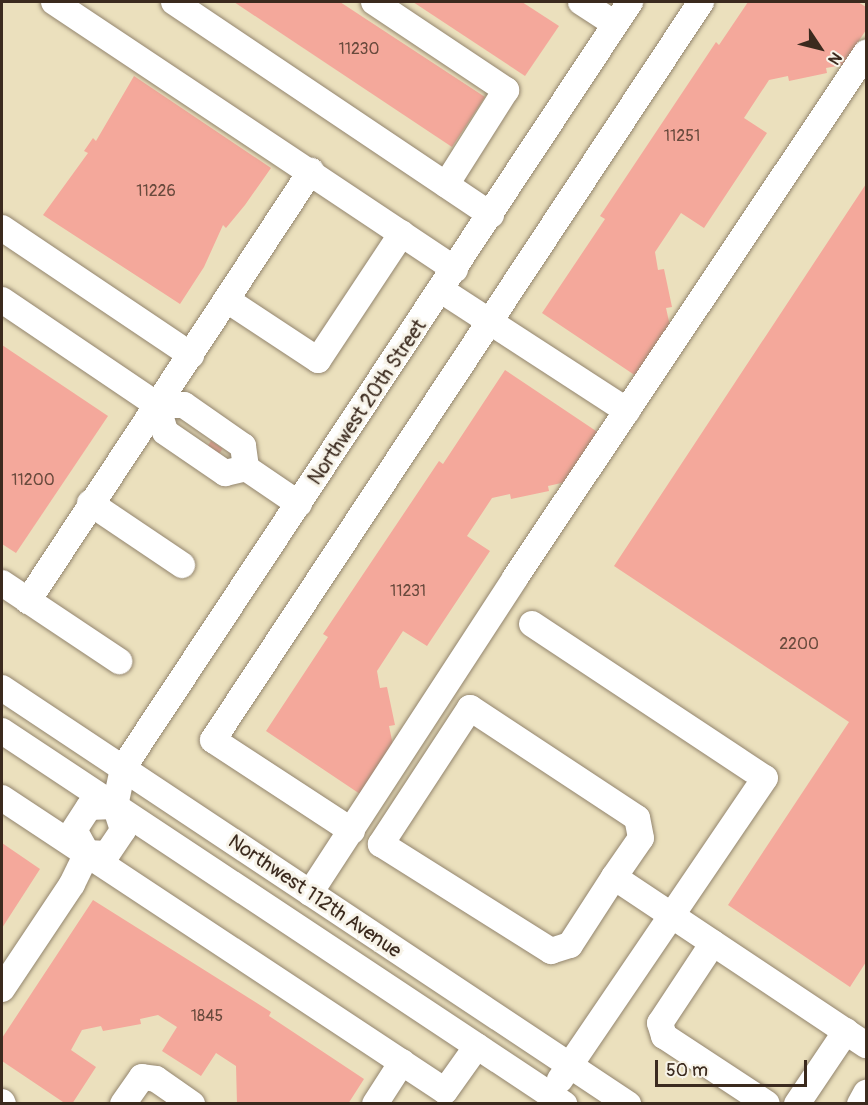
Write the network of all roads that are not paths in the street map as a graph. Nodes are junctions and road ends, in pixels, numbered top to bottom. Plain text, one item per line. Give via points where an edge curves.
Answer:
1 (54, 2) edge
2 (174, 2) edge
3 (374, 2) edge
4 (581, 2) edge
5 (630, 2) edge
6 (701, 2) edge
7 (615, 24) junction
8 (867, 53) edge
9 (311, 171) junction
10 (446, 185) junction
11 (491, 215) junction
12 (2, 228) edge
13 (402, 233) junction
14 (448, 279) junction
15 (2, 300) edge
16 (227, 300) junction
17 (490, 320) junction
18 (191, 355) junction
19 (158, 405) junction
20 (627, 411) junction
21 (90, 503) junction
22 (299, 504) junction
23 (182, 565) dead end
24 (2, 583) edge
25 (28, 601) junction
26 (532, 624) dead end
27 (119, 661) dead end
28 (2, 688) edge
29 (2, 731) edge
30 (123, 768) junction
31 (2, 798) edge
32 (115, 806) junction
33 (352, 831) junction
34 (87, 853) junction
35 (614, 877) junction
36 (310, 893) junction
37 (670, 915) junction
38 (713, 944) junction
39 (2, 989) edge
40 (856, 1038) edge
41 (477, 1046) junction
42 (402, 1062) junction
43 (569, 1064) junction
44 (867, 1093) edge
45 (441, 1097) edge
46 (553, 1101) edge
47 (123, 1104) edge
48 (192, 1104) edge
49 (375, 1104) edge
50 (628, 1104) edge
51 (767, 1104) edge
52 (797, 1104) edge
53 (860, 1104) edge

1 - 9 street
2 - 10 street
3 - 10 street via 506,90
4 - 7 street
5 - 7 street, Northwest 20th Street
6 - 17 street
7 - 11 street, Northwest 20th Street
8 - 20 street
9 - 13 street
9 - 16 street
10 - 11 street
11 - 14 street, Northwest 20th Street
12 - 18 street
13 - 14 street
13 - 16 street via 318,360
14 - 17 street
14 - 22 street, Northwest 20th Street
15 - 19 street
16 - 18 street
17 - 20 street
17 - 33 street via 213,740
18 - 19 street
19 - 21 street
19 - 22 street via 165,432 225,473 246,468
20 - 33 street
21 - 23 street
21 - 25 street
22 - 30 street, Northwest 20th Street
24 - 25 street
25 - 27 street
26 - 37 street via 765,778 702,876
28 - 30 street, Northwest 112th Avenue
29 - 32 street, Northwest 112th Avenue
30 - 32 street, Northwest 20th Street
30 - 36 street, Northwest 112th Avenue
31 - 34 street
32 - 34 street via 123,830 107,854
32 - 41 street, Northwest 112th Avenue
33 - 36 street
34 - 39 street via 72,884
34 - 42 street
35 - 35 street via 570,945 551,951 381,844 470,708 638,818 641,837
35 - 37 street
36 - 43 street, Northwest 112th Avenue
37 - 38 street
37 - 43 street
38 - 40 street
38 - 51 street via 660,1023 664,1036
40 - 52 street
41 - 45 street
41 - 46 street, Northwest 112th Avenue
42 - 45 street
42 - 49 street
43 - 46 street
43 - 50 street, Northwest 112th Avenue
44 - 53 street
47 - 48 street via 141,1077 156,1079

